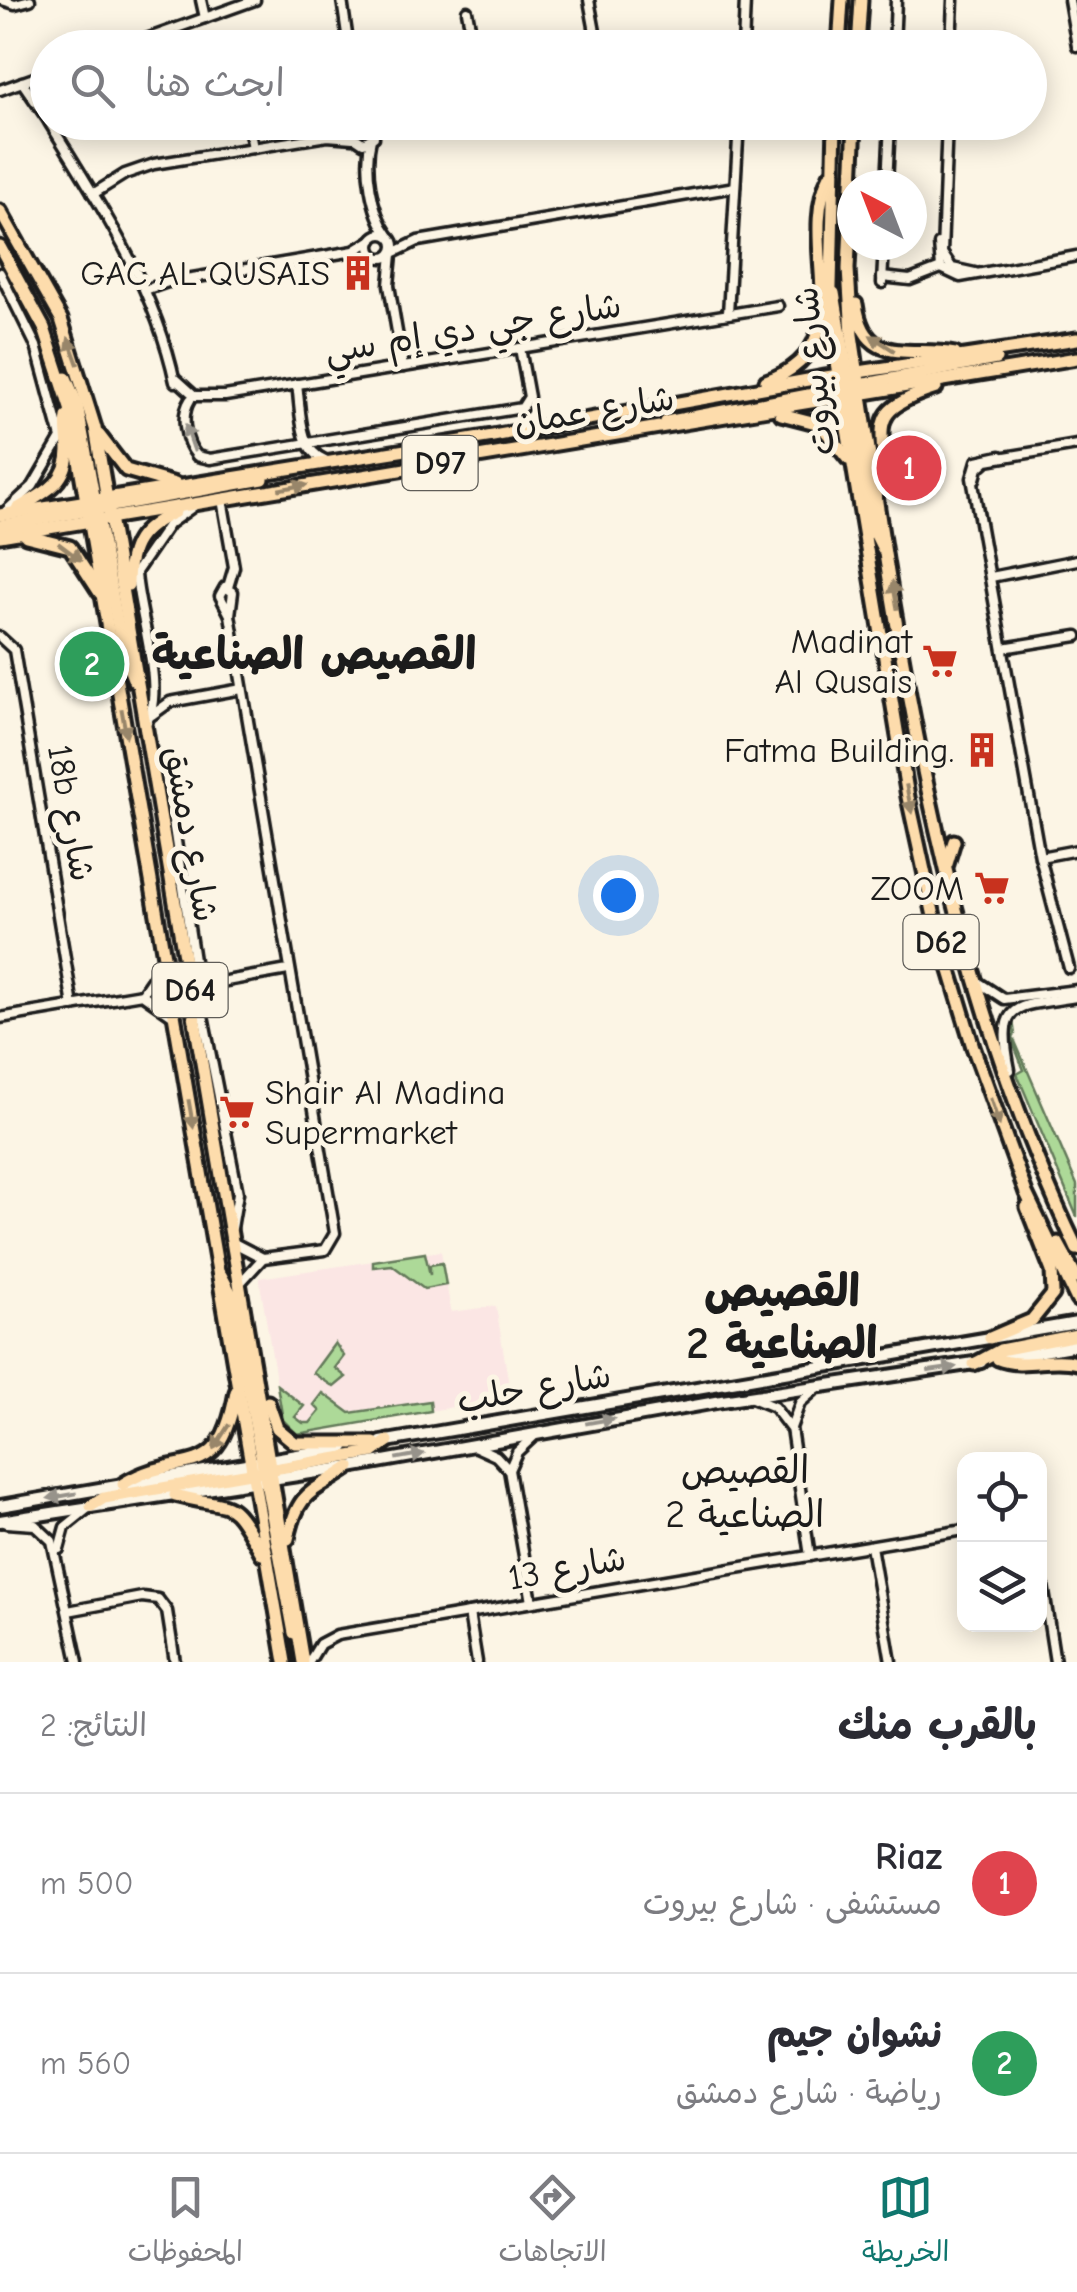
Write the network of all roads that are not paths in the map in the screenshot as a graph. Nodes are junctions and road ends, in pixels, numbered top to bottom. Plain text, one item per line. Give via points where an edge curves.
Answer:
1 (2, 0) edge
2 (30, 0) edge
3 (203, 0) edge
4 (256, 0) edge
5 (746, 0) edge
6 (842, 0) edge
7 (861, 0) edge
8 (896, 0) edge
9 (952, 0) edge
10 (1070, 0) edge
11 (341, 1) edge
12 (590, 1) edge
13 (467, 12) dead end
14 (208, 16) junction
15 (170, 30) edge
16 (346, 30) edge
17 (470, 30) edge
18 (595, 30) edge
19 (744, 30) edge
20 (840, 30) edge
21 (859, 30) edge
22 (895, 30) edge
23 (951, 30) edge
24 (1077, 46) edge
25 (30, 80) edge
26 (26, 81) junction
27 (30, 89) edge
28 (0, 90) edge
29 (60, 140) edge
30 (251, 140) edge
31 (303, 140) edge
32 (356, 140) edge
33 (373, 140) edge
34 (738, 140) edge
35 (834, 140) edge
36 (854, 140) edge
37 (889, 140) edge
38 (946, 140) edge
39 (253, 148) junction
40 (369, 166) junction
41 (887, 170) edge
42 (832, 171) junction
43 (736, 187) junction
44 (92, 192) junction
45 (0, 211) edge
46 (378, 219) junction
47 (390, 237) junction
48 (373, 239) junction
49 (940, 240) junction
50 (418, 241) junction
51 (0, 247) edge
52 (354, 251) junction
53 (392, 254) junction
54 (375, 256) junction
55 (1077, 256) edge
56 (883, 260) edge
57 (942, 268) junction
58 (848, 270) junction
59 (0, 273) edge
60 (975, 273) junction
61 (389, 285) junction
62 (145, 290) junction
63 (11, 291) junction
64 (30, 299) junction
65 (778, 306) dead end
66 (728, 314) junction
67 (1077, 339) edge
68 (1038, 346) junction
69 (520, 348) junction
70 (964, 357) junction
71 (1074, 360) edge
72 (402, 367) junction
73 (60, 371) junction
74 (174, 378) junction
75 (953, 378) junction
76 (296, 384) junction
77 (850, 385) junction
78 (742, 392) junction
79 (225, 396) junction
80 (190, 400) junction
81 (70, 408) junction
82 (752, 414) junction
83 (95, 428) junction
84 (653, 429) junction
85 (306, 443) junction
86 (1077, 448) edge
87 (334, 463) junction
88 (852, 467) junction
89 (281, 471) junction
90 (179, 486) junction
91 (878, 496) junction
92 (222, 499) junction
93 (198, 504) junction
94 (183, 506) junction
95 (98, 510) junction
96 (3, 518) edge
97 (17, 533) junction
98 (0, 536) edge
99 (888, 556) junction
100 (1076, 561) edge
101 (990, 577) junction
102 (103, 597) junction
103 (126, 599) junction
104 (0, 636) edge
105 (1077, 636) edge
106 (1004, 648) junction
107 (242, 689) junction
108 (145, 690) junction
109 (170, 702) junction
110 (148, 720) junction
111 (918, 727) junction
112 (934, 745) dead end
113 (149, 752) junction
114 (954, 841) dead end
115 (1077, 850) edge
116 (1040, 857) junction
117 (946, 868) junction
118 (165, 960) junction
119 (1069, 968) dead end
120 (196, 969) junction
121 (288, 970) junction
122 (974, 978) junction
123 (220, 982) junction
124 (142, 994) junction
125 (1077, 994) edge
126 (200, 1000) junction
127 (75, 1005) junction
128 (0, 1018) edge
129 (174, 1019) junction
130 (1008, 1090) junction
131 (1026, 1193) junction
132 (1064, 1222) junction
133 (232, 1228) junction
134 (200, 1234) dead end
135 (1077, 1238) edge
136 (234, 1242) junction
137 (214, 1246) junction
138 (1077, 1250) edge
139 (263, 1258) junction
140 (218, 1272) junction
141 (1077, 1278) edge
142 (241, 1282) junction
143 (1077, 1300) edge
144 (1077, 1323) edge
145 (1077, 1335) edge
146 (990, 1338) junction
147 (1077, 1345) edge
148 (998, 1359) junction
149 (1077, 1363) edge
150 (974, 1364) junction
151 (748, 1380) junction
152 (238, 1383) junction
153 (817, 1388) junction
154 (262, 1396) junction
155 (752, 1398) junction
156 (722, 1401) junction
157 (800, 1402) junction
158 (774, 1408) junction
159 (791, 1428) junction
160 (540, 1432) junction
161 (388, 1441) junction
162 (374, 1443) junction
163 (470, 1446) junction
164 (350, 1467) junction
165 (263, 1470) junction
166 (508, 1470) junction
167 (123, 1484) junction
168 (174, 1495) junction
169 (0, 1506) edge
170 (91, 1506) junction
171 (1, 1521) edge
172 (957, 1531) edge
173 (871, 1546) junction
174 (286, 1548) junction
175 (810, 1556) junction
176 (58, 1559) junction
177 (266, 1560) junction
178 (532, 1602) junction
179 (1047, 1608) edge
180 (68, 1611) junction
181 (469, 1612) junction
182 (300, 1645) junction
183 (78, 1662) edge
184 (174, 1662) edge
185 (285, 1662) edge
186 (306, 1662) edge
187 (477, 1662) edge
188 (891, 1662) edge
189 (1056, 1662) edge

1 - 2 street
3 - 14 street
4 - 14 street
5 - 19 street
6 - 20 main road
7 - 21 main road
8 - 22 street
9 - 23 street
10 - 24 street
11 - 16 street
12 - 18 street
13 - 17 street
14 - 15 street
25 - 26 street
26 - 27 street
26 - 28 street
29 - 44 street
30 - 39 street
31 - 39 street
32 - 40 street
33 - 40 street
34 - 43 street
35 - 42 main road, شارع بيروت
36 - 58 main road, شارع بيروت / D62
37 - 41 street
38 - 49 street
39 - 44 street via 154,164
40 - 46 street
42 - 77 main road, شارع بيروت via 830,284
42 - 78 main road via 822,198 816,345 792,371
43 - 50 street
43 - 66 street
44 - 62 street
83 -> 45 main road, شارع دمشق / D64 via 61,319
46 - 47 street
46 - 48 street
47 - 48 street
47 - 50 street
47 - 53 street
48 - 52 street
48 - 54 street
49 - 57 street
49 - 60 street via 947,264
50 - 53 street
51 - 64 main road, شارع دمشق / D64
52 - 54 street
52 - 62 street
53 - 54 street
53 - 61 street
54 - 61 street
55 - 60 street
56 - 57 street via 882,280 910,280
57 - 60 street via 954,277
70 -> 58 main road via 901,354 876,342 860,322
58 - 77 main road, شارع بيروت / D62
59 - 63 street
61 - 72 street
62 - 74 street
63 - 64 main road
63 - 96 street via 36,346 60,438 32,486
64 - 73 main road, شارع دمشق / D64
65 - 66 street, شارع جي دي إم سي
66 - 69 street, شارع جي دي إم سي
67 - 68 main road, شارع عمان / D97
68 - 70 main road, شارع عمان / D97
68 - 77 main road via 1020,355
69 - 72 street, شارع جي دي إم سي
69 - 85 street via 529,397 522,408
70 - 77 main road, شارع عمان / D97
71 - 75 main road, شارع عمان / D97
72 - 76 street, شارع جي دي إم سي
73 - 81 main road, شارع دمشق / D64
73 - 95 main road via 78,404
74 - 79 street, شارع جي دي إم سي via 195,396
74 - 80 street
75 - 77 main road, شارع عمان / D97
75 - 91 main road via 908,397 888,414 880,434
76 - 79 street, شارع جي دي إم سي
76 - 85 street
77 - 78 main road, شارع عمان / D97
77 - 82 main road, شارع عمان / D97
77 - 84 main road via 684,415
77 - 88 main road, شارع بيروت / D62
77 - 91 main road, شارع بيروت / D62
77 - 99 main road via 874,531
78 - 87 main road, شارع عمان / D97
79 - 80 street, شارع جي دي إم سي
85 -> 80 street via 202,458 192,449 184,417
81 - 95 main road, شارع دمشق / D64
81 - 96 main road via 62,474 51,489
82 - 84 main road, شارع عمان / D97
82 - 88 main road via 814,420 835,438
83 - 90 main road via 126,470
83 - 95 main road, شارع دمشق / D64
92 -> 84 main road, شارع عمان / D97
85 - 87 street
86 - 101 street via 976,461 971,473
87 - 89 main road, شارع عمان / D97
88 -> 131 main road, شارع بيروت / D62 via 928,890 973,1048
89 - 90 main road, شارع عمان / D97
89 - 95 main road via 248,484
90 - 95 main road, شارع عمان / D97
91 - 99 main road, شارع بيروت / D62
92 - 93 main road, شارع عمان / D97
92 - 107 street via 234,567 220,594 230,615
93 - 94 main road, شارع عمان / D97
93 - 108 street via 172,522 136,572
94 - 95 main road, شارع عمان / D97
94 - 103 main road via 147,526 134,542
95 - 96 main road, شارع عمان / D97
95 - 96 main road
95 - 97 main road, شارع عمان / D97
95 - 102 main road, شارع دمشق / D64
95 - 103 main road, شارع دمشق / D64
95 - 108 main road via 123,653
97 - 98 main road, شارع عمان / D97
97 -> 102 main road via 70,547
111 -> 99 main road, شارع بيروت / D62
100 - 101 street
101 - 106 street
102 -> 118 main road, شارع دمشق / D64
103 - 108 main road, شارع دمشق / D64
104 - 127 street, 18b شارع via 14,650
105 - 106 street
106 - 116 street
107 - 109 street
107 - 121 street
108 - 109 street
108 - 110 main road, شارع دمشق / D64
109 - 110 street
110 - 113 main road, شارع دمشق / D64
111 - 112 main road
111 - 117 main road, شارع بيروت / D62
113 - 120 street via 166,768
113 - 133 main road, شارع دمشق / D64
114 - 117 main road
115 - 116 street
116 - 119 street
117 - 122 main road, شارع بيروت / D62
118 - 124 street
118 - 129 main road, شارع دمشق / D64
120 - 123 street
120 - 126 street
121 - 123 street
121 - 139 street via 332,1223 327,1243
122 - 125 street via 1004,1000
122 - 130 main road, شارع بيروت / D62
123 - 126 street
124 - 127 street
124 - 129 street
125 - 130 street via 1025,1006 1008,1017 1002,1036
126 - 133 street via 238,1193
127 - 128 street
129 -> 137 main road, شارع دمشق / D64
130 - 132 main road, شارع بيروت / D62
131 - 141 main road
131 - 143 main road, شارع بيروت / D62
131 - 146 main road via 1053,1294 1032,1320
132 - 135 main road
132 - 138 main road, شارع بيروت / D62
133 - 136 main road, شارع دمشق / D64
134 - 137 main road
136 - 139 street
136 - 142 main road, شارع دمشق / D64
137 - 140 main road, شارع دمشق / D64
139 - 142 street
140 - 152 main road, شارع دمشق / D64
140 - 165 main road via 231,1294
142 - 154 main road, شارع دمشق / D64
144 - 146 street, شارع حلب
145 - 150 main road via 1000,1350
146 - 151 street, شارع حلب
147 - 148 street, شارع حلب
148 - 149 main road
148 - 150 street, شارع حلب
153 -> 150 street, شارع حلب
151 - 156 street via 751,1392
151 - 161 street, شارع حلب
152 - 165 main road, شارع دمشق / D64
152 -> 167 main road via 230,1424 215,1449
153 - 155 street, شارع حلب
153 - 157 street
154 - 162 main road via 280,1433 295,1443
154 - 165 main road, شارع دمشق / D64
155 - 156 street, شارع حلب
155 - 158 street
160 -> 156 street, شارع حلب
157 - 158 street
157 - 159 street
158 - 159 street
159 - 175 street
160 - 163 street, شارع حلب
160 - 166 street
161 - 162 street, شارع حلب
161 - 165 main road via 373,1452
162 - 165 street, شارع حلب
164 -> 163 street, شارع حلب
163 - 166 street via 496,1456
164 - 165 street, شارع حلب
164 - 174 main road via 302,1498
165 - 167 street, شارع حلب
165 - 168 street, شارع حلب
165 - 170 main road via 104,1498
165 - 174 main road, شارع دمشق / D64
165 - 177 main road, شارع دمشق / D64
165 - 182 main road via 288,1618
166 - 178 street
167 -> 169 street, شارع حلب
168 - 170 street, شارع حلب
168 - 177 main road via 234,1508
170 - 171 street, شارع حلب
170 - 176 street via 65,1526
171 - 176 street via 43,1529
172 - 173 street, شارع 13
173 - 175 street, شارع 13
173 - 188 street
174 - 182 main road, شارع دمشق / D64
175 - 178 street, شارع 13
176 - 180 street
177 - 185 main road, شارع دمشق / D64
178 - 181 street, شارع 13
179 - 189 street
180 - 183 street
180 - 184 street via 152,1602 168,1618
181 - 186 street, شارع 13 via 347,1633 320,1644
181 - 187 street
182 - 186 main road, شارع دمشق / D64

